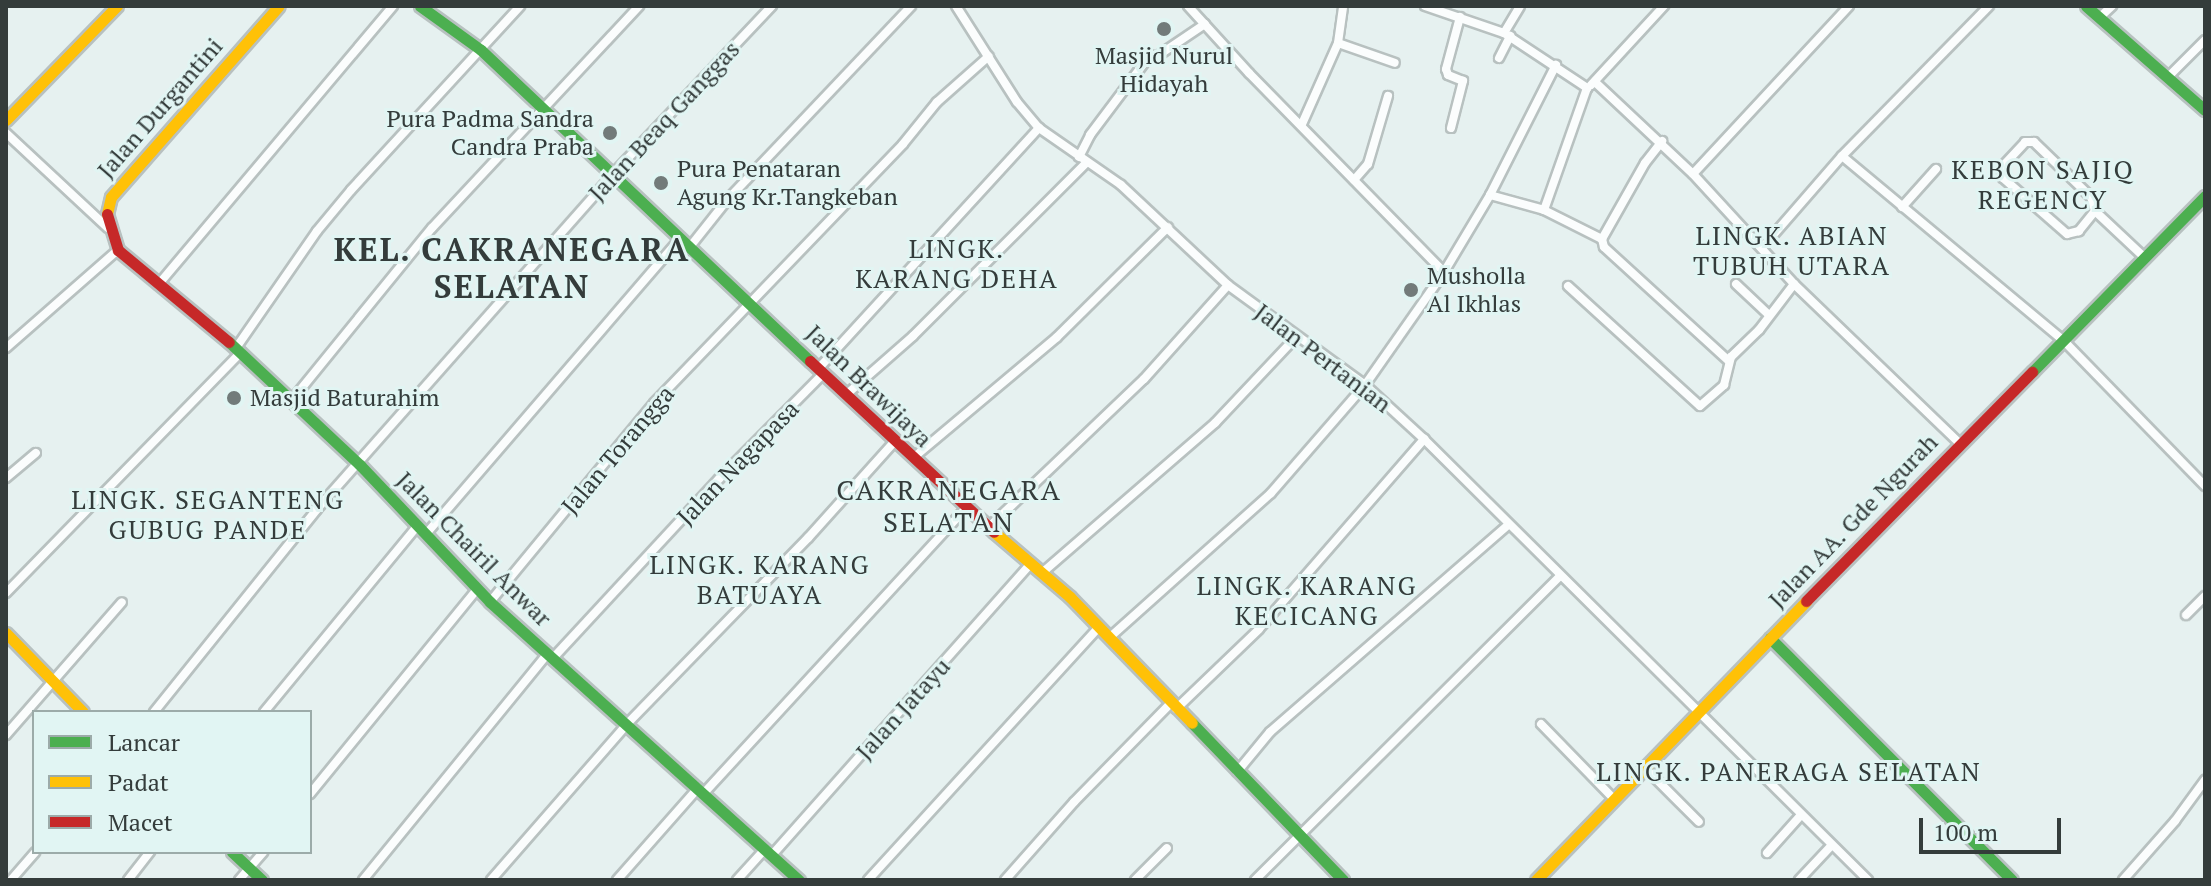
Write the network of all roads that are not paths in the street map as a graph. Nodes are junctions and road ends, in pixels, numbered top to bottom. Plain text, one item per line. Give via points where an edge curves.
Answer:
1 (117, 6) edge
2 (279, 6) edge
3 (393, 6) edge
4 (420, 6) edge
5 (520, 6) edge
6 (639, 6) edge
7 (772, 6) edge
8 (911, 6) edge
9 (956, 6) edge
10 (1188, 6) edge
11 (1343, 6) edge
12 (1425, 6) edge
13 (1520, 6) edge
14 (1664, 6) edge
15 (1849, 6) edge
16 (1989, 6) edge
17 (2086, 6) edge
18 (2112, 6) edge
19 (1455, 13) edge
20 (2099, 18) junction
21 (1205, 24) junction
22 (1507, 34) junction
23 (2205, 40) edge
24 (1338, 43) junction
25 (481, 50) junction
26 (989, 56) junction
27 (1499, 58) dead end
28 (1395, 63) dead end
29 (1556, 65) junction
30 (2168, 77) junction
31 (1591, 85) junction
32 (1388, 96) dead end
33 (542, 109) junction
34 (2205, 110) edge
35 (6, 120) edge
36 (1302, 124) junction
37 (1039, 128) junction
38 (1451, 128) dead end
39 (6, 133) edge
40 (1662, 141) junction
41 (1842, 156) junction
42 (1083, 160) junction
43 (1936, 169) dead end
44 (1693, 174) junction
45 (612, 175) junction
46 (1354, 180) junction
47 (1490, 195) junction
48 (2205, 196) edge
49 (1902, 207) junction
50 (1544, 210) junction
51 (2095, 211) junction
52 (1168, 227) junction
53 (108, 228) junction
54 (1602, 239) junction
55 (684, 244) junction
56 (1760, 246) junction
57 (118, 250) junction
58 (2145, 258) junction
59 (1444, 272) junction
60 (1736, 284) dead end
61 (1794, 284) junction
62 (158, 285) junction
63 (1228, 285) junction
64 (1568, 286) dead end
65 (750, 303) junction
66 (1769, 315) junction
67 (1296, 337) junction
68 (2062, 339) junction
69 (6, 348) edge
70 (239, 350) junction
71 (1729, 361) junction
72 (822, 370) junction
73 (1365, 385) junction
74 (847, 394) junction
75 (292, 400) junction
76 (1424, 439) junction
77 (895, 441) junction
78 (1960, 444) junction
79 (36, 453) dead end
80 (913, 458) junction
81 (358, 463) junction
82 (6, 478) edge
83 (2205, 486) edge
84 (966, 508) junction
85 (1508, 525) junction
86 (989, 527) junction
87 (422, 530) junction
88 (1031, 563) junction
89 (1043, 572) junction
90 (1560, 576) junction
91 (477, 589) junction
92 (6, 593) edge
93 (2205, 596) edge
94 (122, 602) dead end
95 (490, 602) junction
96 (2186, 615) dead end
97 (1099, 627) junction
98 (6, 633) edge
99 (1109, 638) junction
100 (1770, 638) junction
101 (550, 656) junction
102 (53, 681) junction
103 (1173, 707) junction
104 (81, 710) edge
105 (156, 710) edge
106 (266, 710) edge
107 (1698, 711) junction
108 (627, 724) junction
109 (1541, 724) dead end
110 (6, 735) edge
111 (1645, 768) junction
112 (1237, 772) junction
113 (2205, 780) edge
114 (701, 790) junction
115 (312, 792) edge
116 (1614, 799) junction
117 (1801, 815) junction
118 (1699, 822) dead end
119 (1299, 835) junction
120 (1832, 845) junction
121 (1167, 848) dead end
122 (769, 852) junction
123 (1767, 853) dead end
124 (33, 854) edge
125 (148, 854) edge
126 (235, 854) edge
127 (261, 854) edge
128 (252, 866) junction
129 (11, 880) edge
130 (128, 880) edge
131 (239, 880) edge
132 (262, 880) edge
133 (363, 880) edge
134 (491, 880) edge
135 (617, 880) edge
136 (737, 880) edge
137 (799, 880) edge
138 (868, 880) edge
139 (1005, 880) edge
140 (1135, 880) edge
141 (1255, 880) edge
142 (1343, 880) edge
143 (1536, 880) edge
144 (1799, 880) edge
145 (1868, 880) edge
146 (2012, 880) edge
147 (2123, 880) edge

1 - 35 main road
2 - 53 main road, Jalan Durgantini via 111,197
3 - 62 street
4 - 25 main road, Jalan Brawijaya
5 - 25 street
6 - 33 street
7 - 45 street, Jalan Beaq Ganggas
8 - 55 street
9 - 26 street, Jalan Pertanian
10 - 21 street
11 - 24 street
12 - 19 street
13 - 22 street
14 - 31 street
15 - 44 street
16 - 41 street
17 - 20 main road
18 - 20 street
19 - 22 street
19 - 38 street via 1446,69 1463,81
20 - 30 main road
21 - 36 street
21 - 42 street via 1156,57 1150,55 1090,135
22 - 27 street
22 - 29 street
23 - 30 street
24 - 28 street
24 - 36 street
25 - 33 main road, Jalan Brawijaya
25 - 70 street via 317,231
26 - 37 street, Jalan Pertanian
26 - 65 street, Jalan Torangga via 937,102
29 - 31 street
29 - 47 street
30 - 34 main road
31 - 40 street
31 - 50 street
32 - 46 street via 1368,164
33 - 45 main road, Jalan Brawijaya
33 - 75 street via 432,228
36 - 46 street
37 - 42 street, Jalan Pertanian
37 - 72 street, Jalan Nagapasa
39 - 53 street
40 - 44 street
40 - 54 street
41 - 49 street
41 - 56 street
42 - 52 street, Jalan Pertanian
42 - 74 street via 913,336
43 - 49 street
44 - 56 street
45 - 55 main road, Jalan Brawijaya
45 - 81 street, Jalan Beaq Ganggas
46 - 59 street
47 - 50 street
47 - 59 street
48 - 58 main road, Jalan AA. Gde Ngurah
49 - 68 street
50 - 54 street
51 - 51 street via 2091,197 2031,141 2001,168 2003,178 2067,234 2075,235
51 - 58 street
52 - 63 street, Jalan Pertanian
52 - 80 street via 1057,337
53 - 57 main road
54 - 71 street via 1604,247
55 - 65 main road, Jalan Brawijaya
55 - 87 street
56 - 61 street
57 - 62 main road, Jalan Chairil Anwar
57 - 69 street
58 - 68 main road, Jalan AA. Gde Ngurah
59 - 73 street
60 - 66 street
61 - 66 street
61 - 78 street
62 - 70 main road, Jalan Chairil Anwar
63 - 67 street, Jalan Pertanian
63 - 86 street via 1144,379
64 - 71 street via 1700,406 1724,385
65 - 72 main road, Jalan Brawijaya
65 - 95 street, Jalan Torangga via 654,403
66 - 71 street
67 - 73 street, Jalan Pertanian
67 - 89 street via 1215,423
68 - 78 main road, Jalan AA. Gde Ngurah
68 - 83 street
70 - 75 main road, Jalan Chairil Anwar
70 - 92 street
72 - 74 main road, Jalan Brawijaya
72 - 101 street, Jalan Nagapasa
73 - 76 street, Jalan Pertanian
73 - 99 street via 1271,493
74 - 77 main road, Jalan Brawijaya
75 - 81 main road, Jalan Chairil Anwar
76 - 85 street, Jalan Pertanian
76 - 103 street via 1259,629
77 - 80 main road, Jalan Brawijaya
77 - 108 street
78 - 100 main road, Jalan AA. Gde Ngurah
79 - 82 street
80 - 84 main road, Jalan Brawijaya
81 - 87 main road, Jalan Chairil Anwar
81 - 105 street, Jalan Beaq Ganggas
84 - 86 main road, Jalan Brawijaya
84 - 114 street
85 - 90 street, Jalan Pertanian
85 - 112 street via 1270,732
86 - 88 main road, Jalan Brawijaya
87 - 91 main road, Jalan Chairil Anwar
87 - 106 street
88 - 89 main road, Jalan Brawijaya
88 - 122 street, Jalan Jatayu
89 - 97 main road, Jalan Brawijaya
90 - 107 street, Jalan Pertanian
90 - 119 street
91 - 95 main road, Jalan Chairil Anwar
91 - 115 street
93 - 96 street
94 - 102 street
95 - 101 main road, Jalan Chairil Anwar
97 - 99 main road, Jalan Brawijaya
97 - 138 street
98 - 102 main road
99 - 103 main road, Jalan Brawijaya
100 - 107 main road, Jalan AA. Gde Ngurah
100 - 146 main road
101 - 108 main road, Jalan Chairil Anwar
101 - 133 street, Jalan Nagapasa
102 - 104 main road
102 - 110 street
103 - 112 main road, Jalan Brawijaya
103 - 139 street via 1074,802
107 - 111 main road, Jalan AA. Gde Ngurah
107 - 117 street, Jalan Pertanian
108 - 114 main road, Jalan Chairil Anwar
108 - 134 street
109 - 116 street
111 - 116 main road, Jalan AA. Gde Ngurah
111 - 118 street
112 - 119 main road, Jalan Brawijaya
113 - 147 street
114 - 122 main road, Jalan Chairil Anwar
114 - 135 street
116 - 143 main road, Jalan AA. Gde Ngurah
117 - 120 street, Jalan Pertanian
117 - 123 street
119 - 141 street
119 - 142 main road, Jalan Brawijaya
120 - 144 street
120 - 145 street, Jalan Pertanian
121 - 140 street
122 - 136 street, Jalan Jatayu
122 - 137 main road, Jalan Chairil Anwar
124 - 129 street
125 - 130 street
126 - 128 main road
127 - 128 street
128 - 131 street
128 - 132 main road

